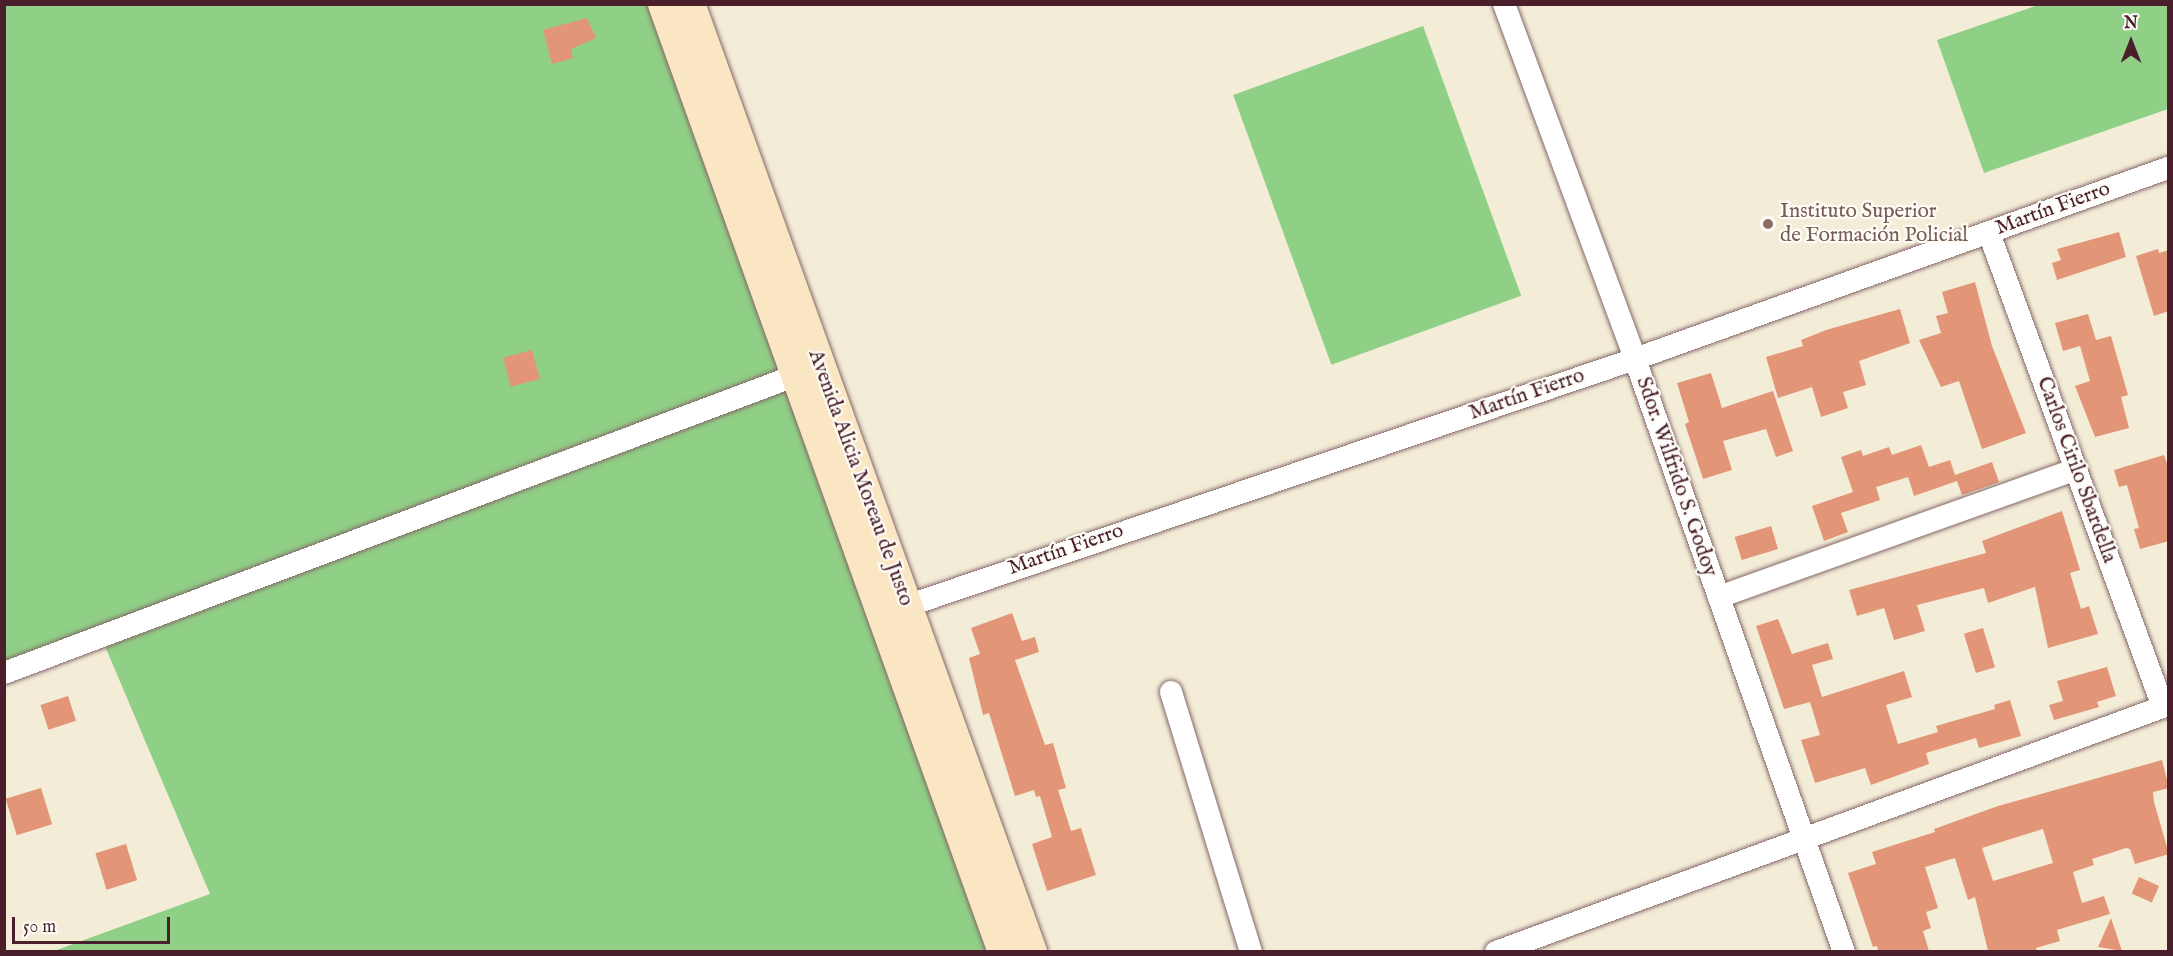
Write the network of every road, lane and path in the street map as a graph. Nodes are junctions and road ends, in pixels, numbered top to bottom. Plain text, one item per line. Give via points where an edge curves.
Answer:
1 (664, 4) edge
2 (689, 4) edge
3 (1504, 4) edge
4 (2169, 168) edge
5 (1989, 233) junction
6 (1635, 359) junction
7 (797, 375) junction
8 (2076, 469) junction
9 (1719, 597) junction
10 (895, 610) junction
11 (4, 673) edge
12 (1171, 692) dead end
13 (2166, 706) edge
14 (1806, 838) junction
15 (1004, 951) edge
16 (1031, 951) edge
17 (1251, 951) edge
18 (1496, 951) edge
19 (1844, 951) edge

1 - 7 main road, Avenida Alicia Moreau de Justo
2 - 10 main road, Avenida Alicia Moreau de Justo
3 - 6 street, Sdor. Wilfrido S. Godoy
4 - 5 street, Martín Fierro
5 - 6 street, Martín Fierro
5 - 8 street, Carlos Cirilo Sbardella
6 - 9 street, Sdor. Wilfrido S. Godoy
6 - 10 street, Martín Fierro
7 - 10 main road, Avenida Alicia Moreau de Justo
7 - 11 street
8 - 9 street
8 - 13 street, Carlos Cirilo Sbardella
9 - 14 street, Sdor. Wilfrido S. Godoy
10 - 15 main road, Avenida Alicia Moreau de Justo
10 - 16 main road, Avenida Alicia Moreau de Justo
12 - 17 street
13 - 14 street
14 - 18 street
14 - 19 street, Sdor. Wilfrido S. Godoy

